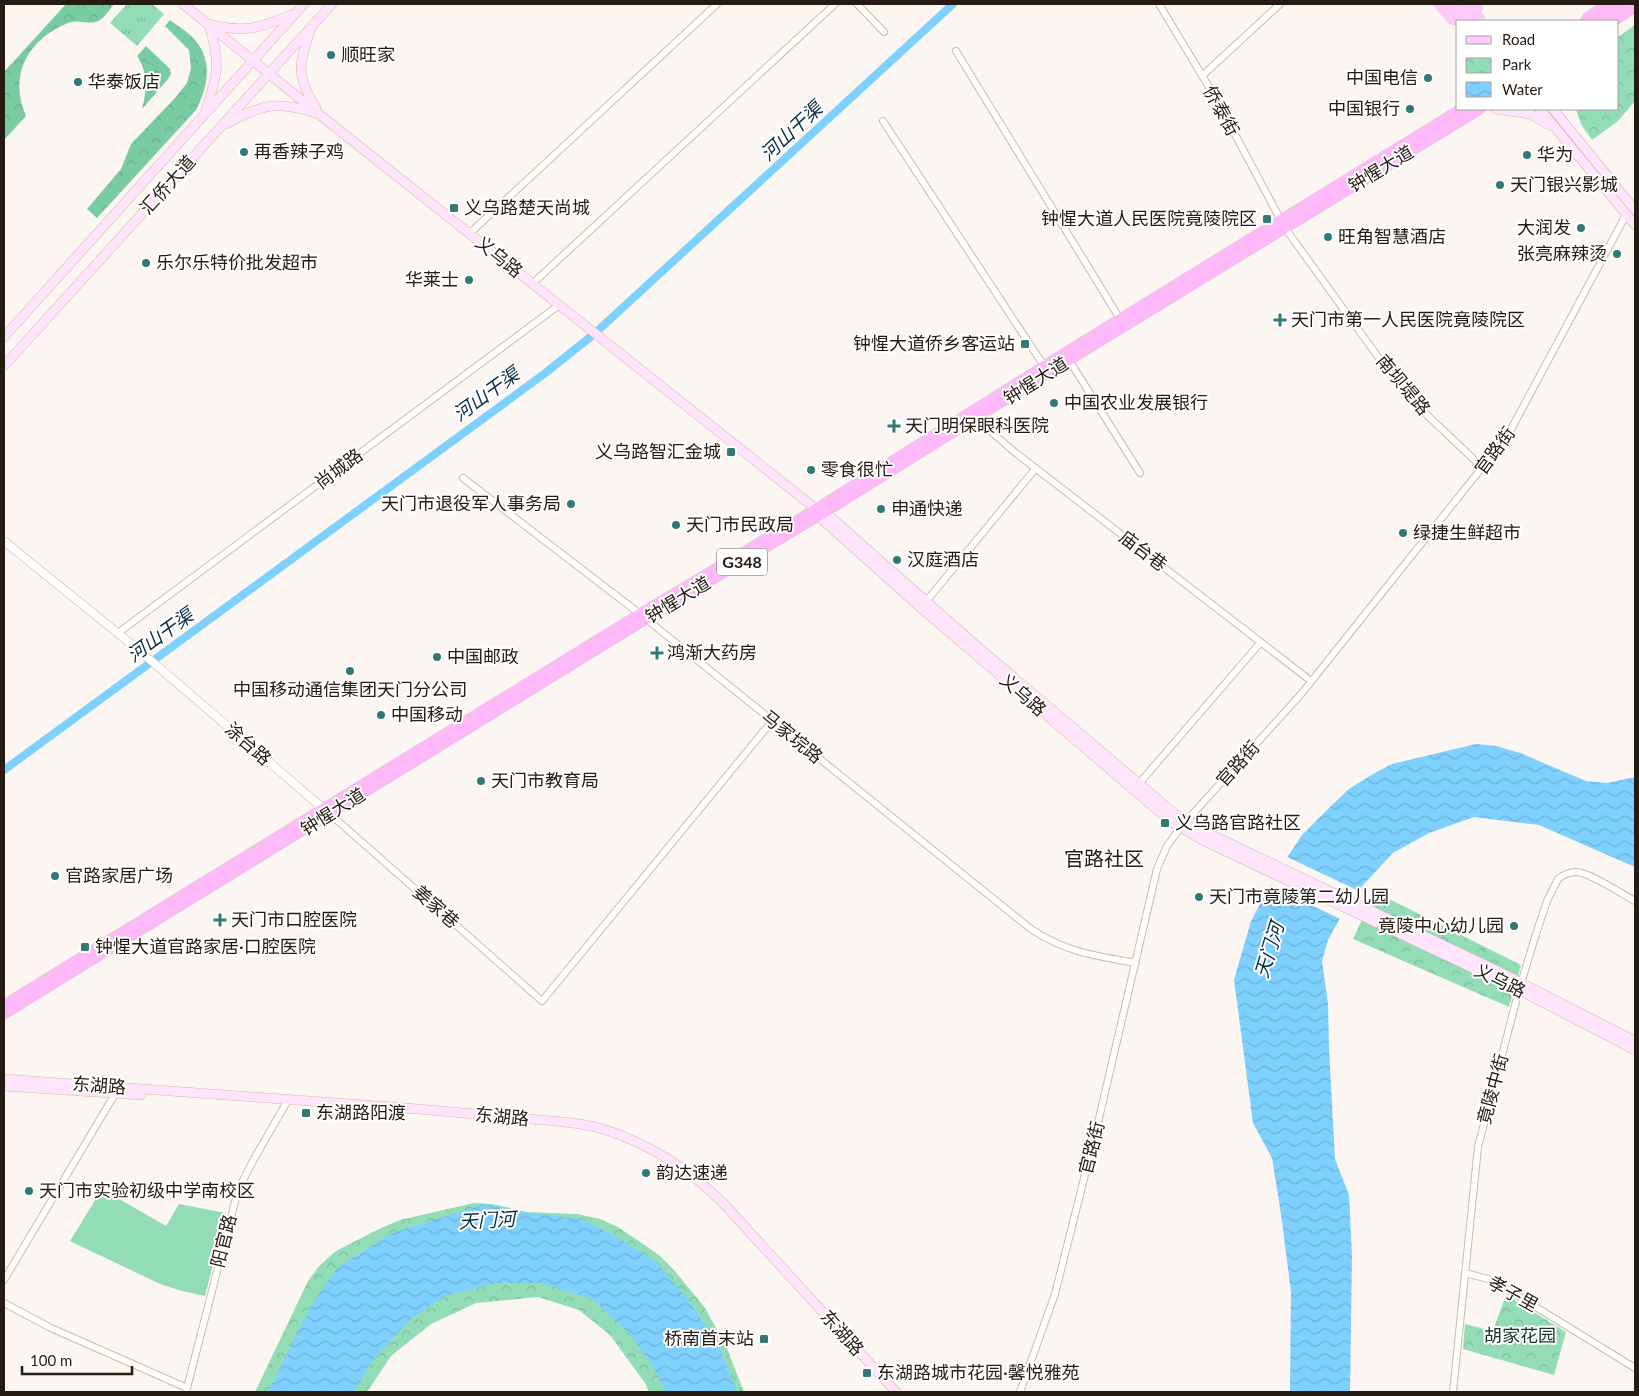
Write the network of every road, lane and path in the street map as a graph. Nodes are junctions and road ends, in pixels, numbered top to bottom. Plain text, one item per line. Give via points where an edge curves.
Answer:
1 (183, 4) edge
2 (304, 4) edge
3 (332, 4) edge
4 (717, 4) edge
5 (835, 4) edge
6 (857, 4) edge
7 (1159, 4) edge
8 (1280, 4) edge
9 (1439, 4) edge
10 (1451, 4) edge
11 (1465, 4) edge
12 (1478, 4) edge
13 (1608, 4) edge
14 (1621, 4) edge
15 (1635, 7) edge
16 (296, 13) junction
17 (1635, 15) edge
18 (1480, 19) edge
19 (1456, 20) edge
20 (1465, 20) edge
21 (1586, 20) edge
22 (1596, 20) edge
23 (1616, 20) edge
24 (209, 24) junction
25 (312, 25) junction
26 (1619, 26) edge
27 (884, 32) dead end
28 (956, 51) dead end
29 (254, 60) junction
30 (269, 72) junction
31 (1202, 76) junction
32 (1458, 110) edge
33 (1478, 110) edge
34 (1502, 110) edge
35 (1541, 110) edge
36 (1554, 110) edge
37 (1562, 110) edge
38 (204, 114) junction
39 (320, 115) junction
40 (883, 121) dead end
41 (1564, 123) junction
42 (220, 128) junction
43 (1557, 130) junction
44 (1412, 145) junction
45 (1635, 210) edge
46 (1626, 215) junction
47 (1282, 224) junction
48 (1635, 225) edge
49 (469, 234) junction
50 (532, 284) junction
51 (559, 305) junction
52 (1118, 316) junction
53 (4, 336) edge
54 (1071, 362) junction
55 (1042, 363) junction
56 (4, 366) edge
57 (979, 418) junction
58 (1036, 468) junction
59 (1483, 468) junction
60 (1140, 473) dead end
61 (875, 476) junction
62 (463, 478) dead end
63 (820, 512) junction
64 (4, 541) edge
65 (924, 604) junction
66 (643, 616) junction
67 (118, 633) junction
68 (1261, 642) junction
69 (1311, 681) junction
70 (537, 682) junction
71 (772, 721) junction
72 (1136, 787) junction
73 (327, 811) junction
74 (1183, 825) junction
75 (1635, 901) edge
76 (1136, 963) junction
77 (1520, 986) junction
78 (4, 1005) edge
79 (4, 1015) edge
80 (1635, 1041) edge
81 (1635, 1050) edge
82 (4, 1079) edge
83 (4, 1086) edge
84 (115, 1094) junction
85 (287, 1102) junction
86 (1465, 1273) junction
87 (4, 1280) edge
88 (4, 1303) edge
89 (1635, 1368) edge
90 (186, 1390) edge
91 (888, 1392) edge
92 (896, 1392) edge
93 (1020, 1392) edge
94 (1453, 1392) edge

1 - 24 main road, 义乌路
2 - 16 main road, 汇侨大道
3 - 25 main road, 汇侨大道
4 - 49 street
5 - 50 street
6 - 27 street
7 - 31 street, 侨泰街
8 - 31 street
9 - 19 main road
10 - 20 main road
11 - 18 main road
12 - 18 main road
13 - 21 highway
14 - 22 highway
15 - 23 highway
16 - 24 main road via 246,30
16 - 29 main road, 汇侨大道
17 - 26 highway
24 - 29 main road, 义乌路
24 - 38 main road via 217,67 215,84
25 - 30 main road, 汇侨大道
25 - 39 main road via 300,66 306,92
28 - 52 street
29 - 30 main road, 义乌路
29 - 38 main road, 汇侨大道
30 - 39 main road, 义乌路
30 - 42 main road, 汇侨大道
31 - 47 street, 侨泰街
32 - 44 highway, 钟惺大道 / G348
33 - 44 highway, 钟惺大道 / G348
34 - 43 main road via 1530,114
35 - 43 main road
36 - 41 main road
37 - 41 main road
38 - 53 main road, 汇侨大道
39 - 42 main road via 291,106 274,105 251,111
39 - 49 main road, 义乌路
40 - 55 street
41 - 45 main road
42 - 56 main road, 汇侨大道
43 - 46 main road
44 - 47 highway, 钟惺大道 / G348
44 - 47 highway via 1402,162
46 - 48 main road
46 - 59 street, 官路街 via 1514,426
47 - 52 highway, 钟惺大道 / G348
47 - 54 highway, 钟惺大道 / G348
47 - 59 street, 南坝堤路 via 1399,386
49 - 50 main road, 义乌路
50 - 51 main road, 义乌路
51 - 63 main road, 义乌路
51 - 67 street, 尚城路
52 - 55 highway, 钟惺大道 / G348
54 - 57 highway, 钟惺大道 / G348
54 - 60 street
55 - 61 highway, 钟惺大道 / G348
57 - 58 street, 庙台巷 via 1000,440
57 - 61 highway, 钟惺大道 / G348
58 - 65 street
58 - 68 street, 庙台巷
59 - 69 street, 官路街
61 - 63 highway, 钟惺大道 / G348
62 - 66 street, 马家垸路
63 - 65 main road, 义乌路
63 - 66 highway, 钟惺大道 / G348
64 - 67 street
65 - 72 main road, 义乌路
66 - 70 highway, 钟惺大道 / G348
66 - 71 street, 马家垸路
67 - 73 street, 涂台路
68 - 69 street, 庙台巷
68 - 72 street
69 - 74 street, 官路街
70 - 73 highway, 钟惺大道 / G348 via 439,734
70 - 73 highway, 钟惺大道 / G348 via 417,764
71 - 73 street, 姜家巷 via 542,1000
71 - 76 street, 马家垸路 via 1037,933 1072,950
72 - 74 main road, 义乌路 via 1169,809
73 - 78 highway, 钟惺大道 / G348
73 - 79 highway, 钟惺大道 / G348 via 134,938
74 - 76 street, 官路街 via 1167,846 1157,869
74 - 77 main road, 义乌路
75 - 77 street, 竟陵中街 via 1584,874 1572,872 1562,875 1547,901
76 - 93 street, 官路街 via 1055,1294
77 - 80 main road, 义乌路
77 - 81 main road, 义乌路
77 - 86 street, 竟陵中街 via 1478,1147
82 - 85 main road, 东湖路
83 - 84 main road, 东湖路
84 - 85 main road, 东湖路
84 - 87 street
85 - 90 street, 阳官路 via 238,1190
85 - 91 main road, 东湖路 via 562,1127 595,1132 645,1150 682,1172 710,1195
85 - 92 main road, 东湖路 via 562,1122 597,1128 638,1142 676,1163 724,1204
86 - 89 street, 孝子里 via 1492,1280
86 - 94 street, 竟陵中街
88 - 90 street

